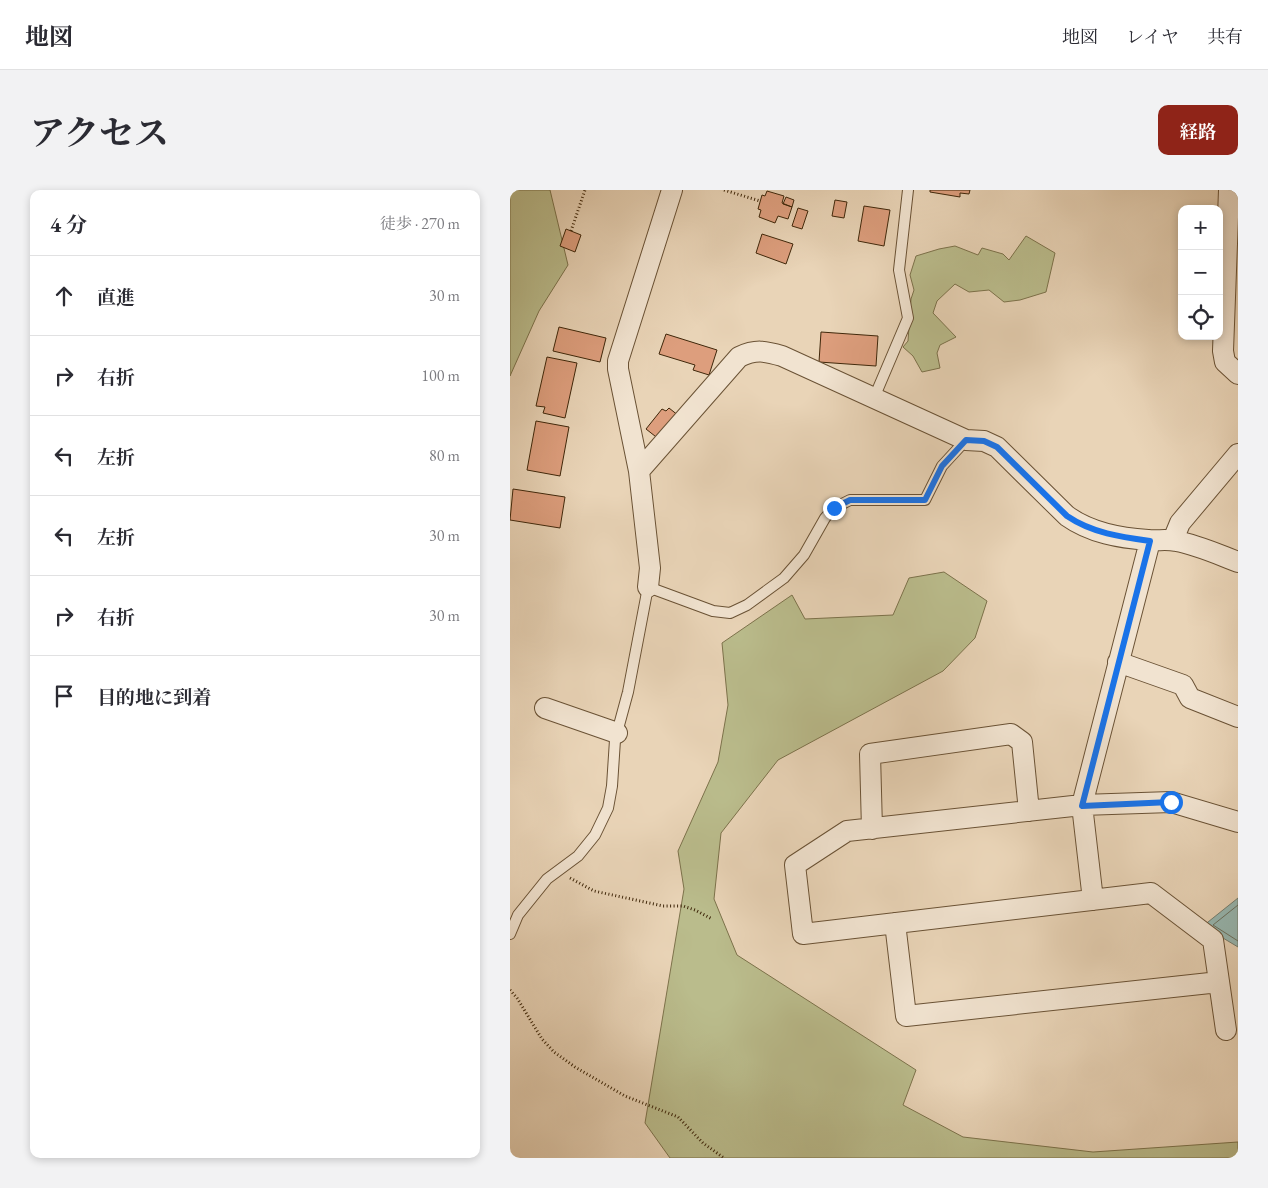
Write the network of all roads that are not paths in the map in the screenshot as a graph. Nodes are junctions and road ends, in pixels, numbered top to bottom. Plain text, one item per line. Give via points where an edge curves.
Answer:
1 (672, 190) edge
2 (908, 190) edge
3 (1229, 190) edge
4 (1238, 374) edge
5 (874, 398) junction
6 (966, 440) junction
7 (1238, 454) edge
8 (639, 471) junction
9 (1173, 540) junction
10 (1150, 541) junction
11 (1238, 562) edge
12 (648, 587) junction
13 (1118, 662) junction
14 (545, 708) dead end
15 (1238, 717) edge
16 (617, 733) junction
17 (1082, 806) junction
18 (1028, 811) junction
19 (1238, 822) edge
20 (872, 829) junction
21 (1093, 900) junction
22 (895, 923) junction
23 (510, 934) edge
24 (1219, 982) junction
25 (1226, 1030) dead end

1 - 8 street via 618,361 618,377
2 - 5 lane via 899,270 908,318
3 - 4 street via 1224,362
5 - 6 street
5 - 8 street via 782,356 751,351 739,357
6 - 10 street via 984,441 997,447 1077,523 1099,532
6 - 12 lane via 942,466 925,500 850,500 834,508 804,555 784,578 747,605 730,613 713,611
7 - 9 street via 1180,523
8 - 12 street via 650,568
9 - 10 street
9 - 11 street
10 - 13 street
12 - 16 lane
13 - 15 street via 1183,686 1190,698
13 - 17 street
14 - 16 street
16 - 23 lane via 608,808 595,835 578,856 547,879 524,906
17 - 18 street
17 - 19 street via 1171,802
17 - 21 street
18 - 20 street
18 - 20 street via 1022,742 1011,734 870,754
20 - 22 street via 847,831 794,865 804,934
21 - 22 street
21 - 24 street via 1151,893 1212,940
22 - 24 street via 906,1016
24 - 25 street

